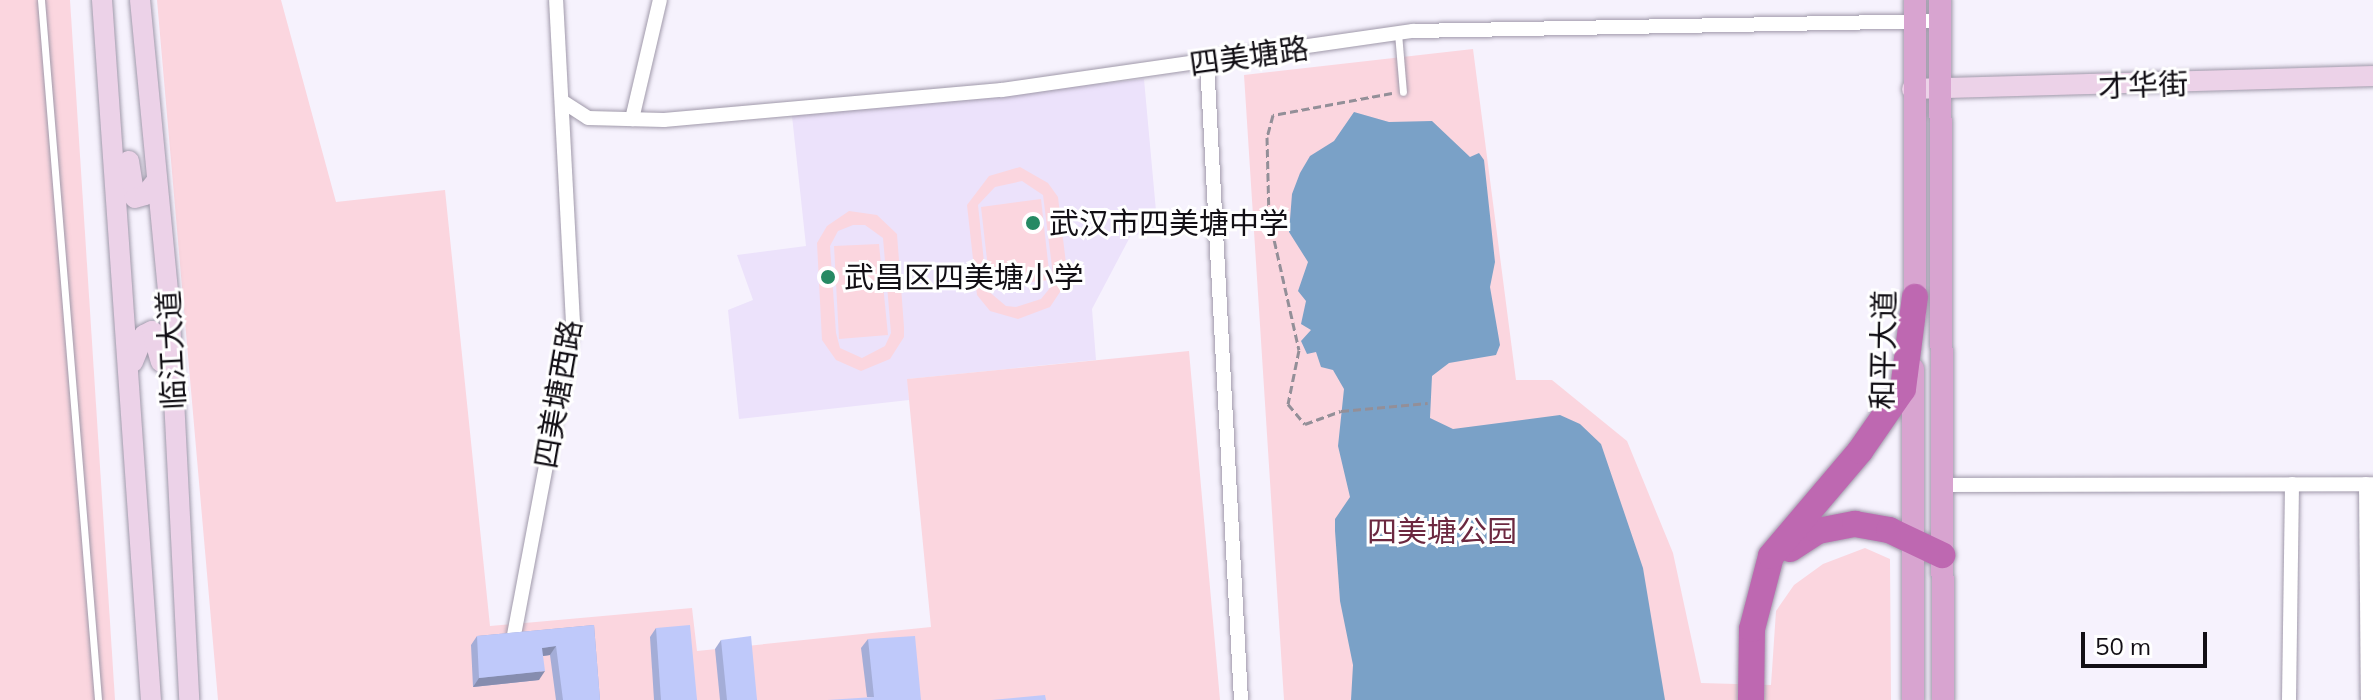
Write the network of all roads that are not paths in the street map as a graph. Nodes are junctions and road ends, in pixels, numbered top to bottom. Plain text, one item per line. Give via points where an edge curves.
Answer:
1 (41, 0) edge
2 (102, 0) edge
3 (140, 0) edge
4 (556, 0) edge
5 (660, 0) edge
6 (1915, 11) edge
7 (1940, 11) edge
8 (1398, 33) junction
9 (1207, 62) junction
10 (2373, 76) edge
11 (1912, 89) junction
12 (1938, 89) junction
13 (1403, 92) road end
14 (565, 103) junction
15 (111, 107) junction
16 (632, 119) junction
17 (157, 180) junction
18 (1915, 297) junction
19 (130, 368) junction
20 (178, 466) junction
21 (2292, 484) junction
22 (2369, 484) edge
23 (1944, 485) junction
24 (1910, 541) junction
25 (1942, 555) junction
26 (1764, 575) junction
27 (514, 635) edge
28 (1751, 693) edge
29 (98, 700) edge
30 (151, 700) edge
31 (189, 700) edge
32 (1241, 700) edge
33 (1913, 700) edge
34 (1943, 700) edge
35 (2289, 700) edge
36 (2368, 700) edge

1 - 29 lane
2 - 15 main road, 临江大道
3 - 17 main road, 临江大道
4 - 14 street, 四美塘西路
5 - 16 street
6 - 7 street, 四美塘路
6 - 8 street, 四美塘路
6 - 11 main road, 和平大道
7 - 12 main road, 和平大道
8 - 9 street, 四美塘路
8 - 13 lane
9 - 16 street, 四美塘路 via 1002,90
9 - 32 street
10 - 12 main road, 才华街
11 - 12 main road, 才华街
11 - 18 main road, 和平大道
12 - 23 main road, 和平大道
14 - 16 street, 四美塘路 via 588,118
14 - 27 street, 四美塘西路 via 573,323
15 - 17 main road via 126,121 135,198 145,195
15 - 19 main road, 临江大道
17 - 20 main road, 临江大道
18 - 24 main road, 和平大道
18 - 26 highway via 1903,389 1860,451 1771,556
19 - 20 main road via 144,335 155,332 168,456
19 - 30 main road, 临江大道
20 - 31 main road, 临江大道
21 - 22 street
21 - 23 street
21 - 35 street
22 - 36 street
23 - 25 main road, 和平大道
24 - 25 highway
24 - 26 highway via 1889,530 1855,524 1818,531 1798,541
24 - 33 main road, 和平大道
25 - 34 main road, 和平大道
26 - 28 highway via 1752,629

